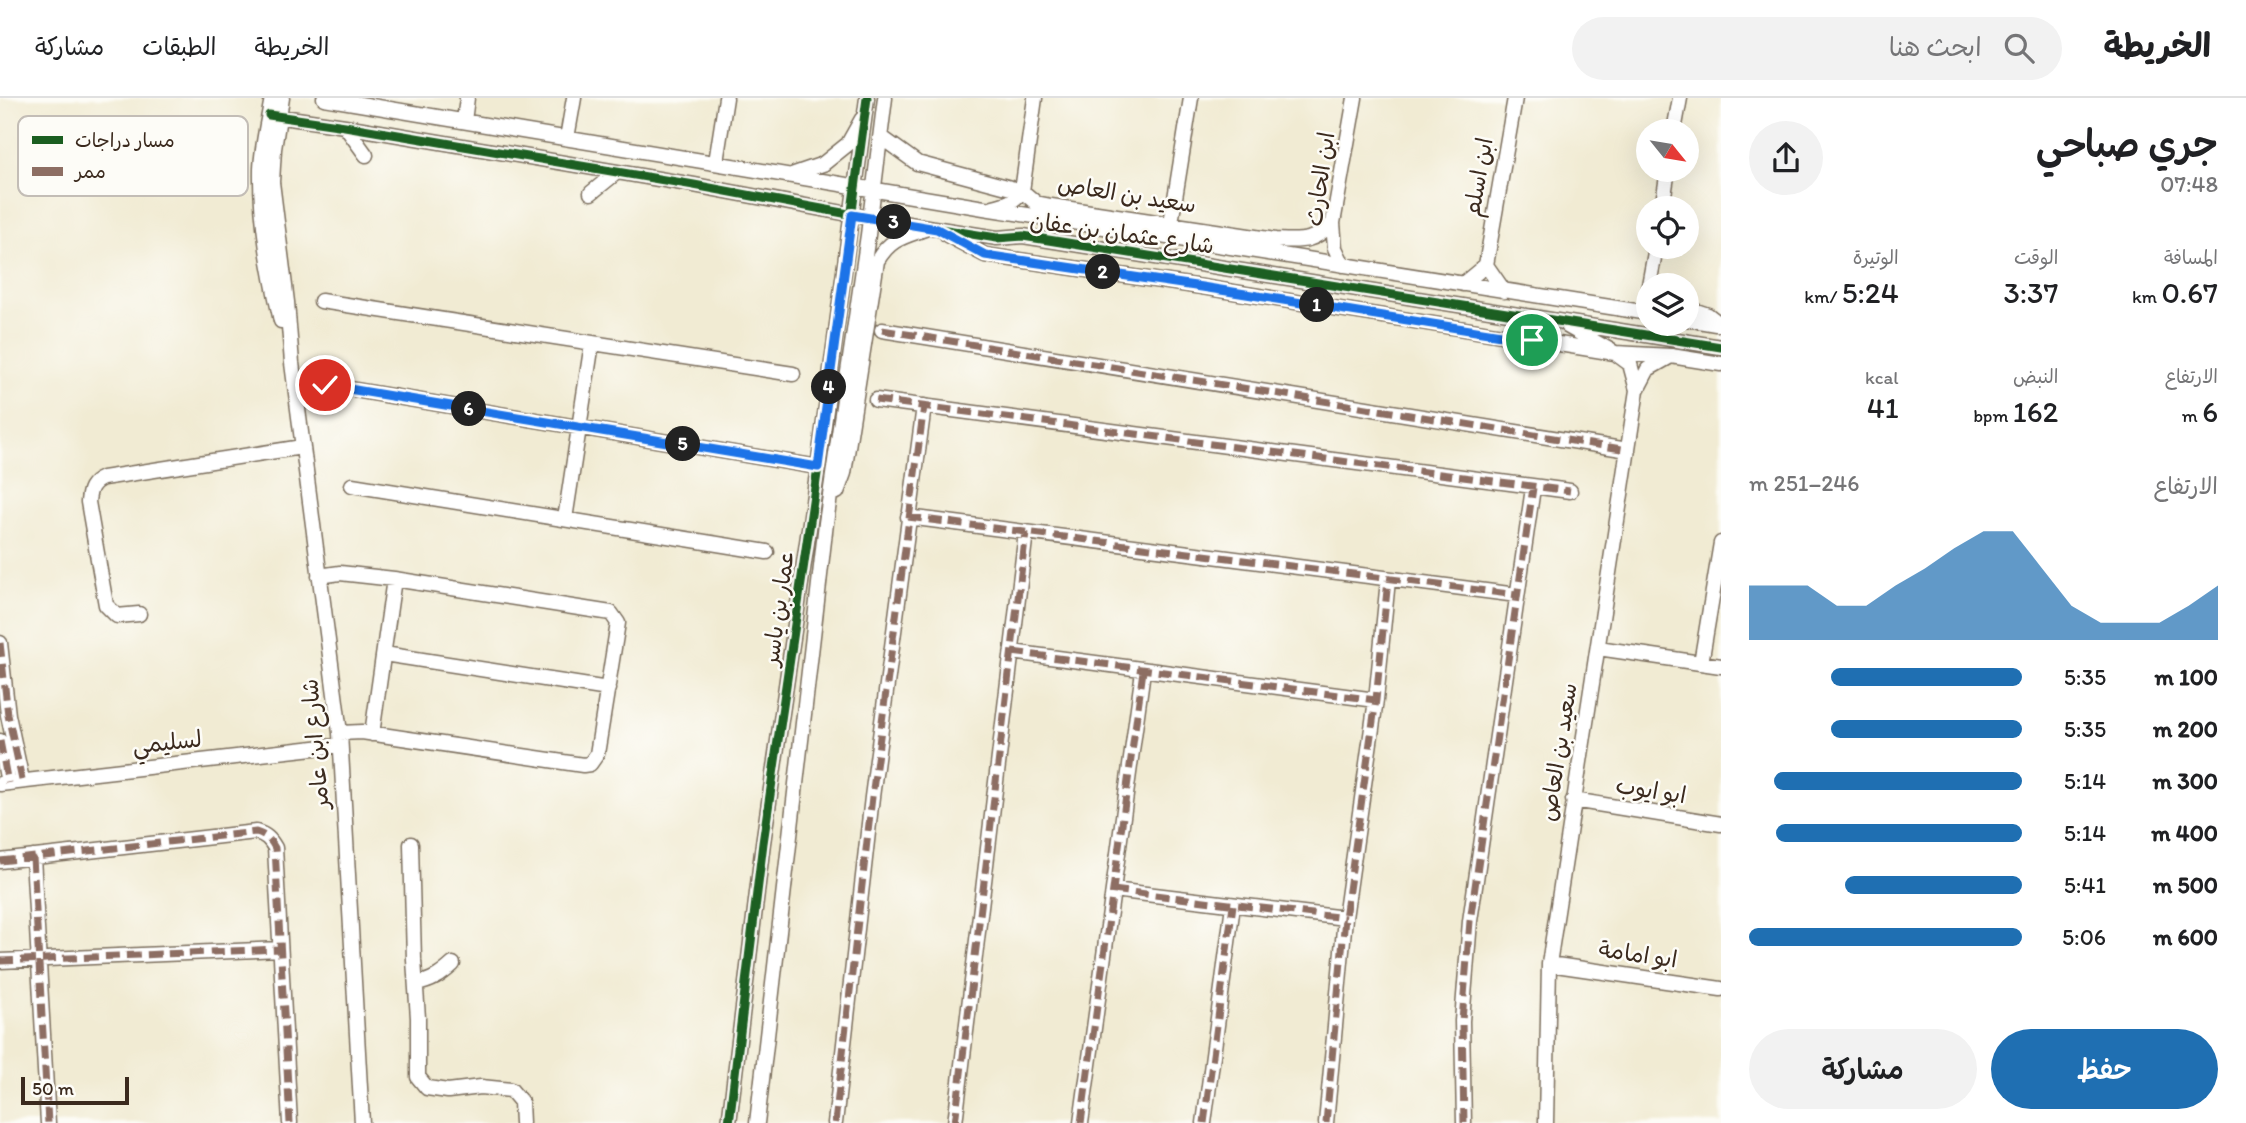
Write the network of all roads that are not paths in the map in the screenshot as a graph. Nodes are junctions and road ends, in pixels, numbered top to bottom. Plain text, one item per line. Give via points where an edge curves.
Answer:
1 (272, 98) edge
2 (282, 98) edge
3 (324, 98) edge
4 (467, 98) edge
5 (573, 98) edge
6 (726, 98) edge
7 (885, 98) edge
8 (1035, 98) edge
9 (1191, 98) edge
10 (1355, 98) edge
11 (1515, 98) edge
12 (1680, 98) edge
13 (382, 102) edge
14 (867, 105) edge
15 (274, 116) junction
16 (1676, 119) edge
17 (464, 121) junction
18 (345, 126) junction
19 (881, 137) junction
20 (567, 138) junction
21 (366, 155) dead end
22 (716, 162) junction
23 (617, 172) junction
24 (791, 175) junction
25 (856, 186) junction
26 (873, 189) junction
27 (1022, 191) junction
28 (591, 193) dead end
29 (1051, 206) junction
30 (984, 208) junction
31 (852, 215) junction
32 (870, 218) junction
33 (1064, 220) junction
34 (1171, 223) junction
35 (1334, 223) junction
36 (933, 228) junction
37 (1275, 240) junction
38 (1290, 257) junction
39 (1343, 265) junction
40 (1486, 265) junction
41 (1463, 284) junction
42 (1504, 290) junction
43 (321, 301) dead end
44 (1636, 302) edge
45 (1699, 312) edge
46 (1557, 321) junction
47 (1699, 321) edge
48 (1721, 325) edge
49 (882, 330) dead end
50 (592, 343) junction
51 (1721, 347) edge
52 (1615, 353) junction
53 (1671, 356) junction
54 (1721, 364) edge
55 (793, 374) dead end
56 (325, 385) dead end
57 (1637, 390) junction
58 (876, 400) dead end
59 (925, 406) junction
60 (578, 427) junction
61 (302, 447) junction
62 (1628, 450) junction
63 (818, 467) junction
64 (352, 485) dead end
65 (1533, 488) junction
66 (1570, 492) dead end
67 (908, 517) junction
68 (565, 519) junction
69 (826, 523) junction
70 (1026, 532) junction
71 (1721, 543) edge
72 (767, 552) dead end
73 (319, 576) junction
74 (394, 579) junction
75 (1388, 580) junction
76 (1517, 595) junction
77 (139, 614) dead end
78 (0, 643) edge
79 (1598, 648) junction
80 (1012, 652) junction
81 (384, 654) junction
82 (1701, 663) junction
83 (1721, 666) edge
84 (1143, 671) junction
85 (608, 689) junction
86 (1376, 700) junction
87 (4, 718) edge
88 (372, 734) junction
89 (340, 739) junction
90 (0, 741) edge
91 (10, 782) edge
92 (1573, 800) junction
93 (1721, 824) edge
94 (411, 844) dead end
95 (33, 857) junction
96 (0, 861) edge
97 (1113, 890) junction
98 (1233, 905) junction
99 (1345, 918) junction
100 (280, 949) junction
101 (40, 959) junction
102 (0, 961) edge
103 (453, 964) dead end
104 (1549, 964) junction
105 (416, 984) junction
106 (1721, 989) edge
107 (48, 1123) edge
108 (290, 1123) edge
109 (362, 1123) edge
110 (522, 1123) edge
111 (729, 1123) edge
112 (757, 1123) edge
113 (835, 1123) edge
114 (956, 1123) edge
115 (1081, 1123) edge
116 (1204, 1123) edge
117 (1326, 1123) edge
118 (1464, 1123) edge
119 (1546, 1123) edge

1 - 15 street, شارع ابن عامر
2 - 15 street, شارع ابن عامر
3 - 13 street, شارع عثمان بن عفان
4 - 17 street
5 - 20 street
6 - 22 street
7 - 19 street, عمار بن ياسر
8 - 27 street
9 - 34 street
10 - 35 street, ابن الحارث
11 - 40 street, ابن اسلم
12 - 16 street
13 - 17 street, شارع عثمان بن عفان
14 - 24 street via 848,144 823,164
14 - 25 street, عمار بن ياسر
15 - 18 street, شارع عثمان بن عفان
15 - 61 street, شارع ابن عامر via 261,169 287,302
17 - 20 street, شارع عثمان بن عفان
18 - 21 street
18 - 23 street, شارع عثمان بن عفان
19 - 26 street, عمار بن ياسر
19 - 27 street, سعيد بن العاص via 917,163
20 - 22 street, شارع عثمان بن عفان
22 - 24 street, شارع عثمان بن عفان
23 - 28 street
23 - 31 street, شارع عثمان بن عفان
24 - 25 street, شارع عثمان بن عفان
25 - 26 street, شارع عثمان بن عفان
25 - 31 street, عمار بن ياسر
26 - 30 street, شارع عثمان بن عفان
26 - 32 street, عمار بن ياسر
27 - 29 street, سعيد بن العاص via 1031,200
27 - 30 street via 1007,204
29 - 33 street
29 - 34 street, سعيد بن العاص
30 - 33 street, شارع عثمان بن عفان
31 - 32 street, شارع عثمان بن عفان
31 - 63 street, عمار بن ياسر
32 - 36 street, شارع عثمان بن عفان
32 - 69 street, عمار بن ياسر
33 - 38 street, شارع عثمان بن عفان
34 - 37 street, سعيد بن العاص
35 - 37 street, سعيد بن العاص via 1306,242
35 - 39 street, ابن الحارث via 1335,248
36 - 46 street, شارع عثمان بن عفان via 998,238 1023,236
36 - 52 street, شارع عثمان بن عفان via 985,255
36 - 69 street via 897,239 877,261 844,473
37 - 38 street
38 - 39 street, شارع عثمان بن عفان
39 - 41 street, شارع عثمان بن عفان
40 - 41 street
40 - 42 street
41 - 42 street, شارع عثمان بن عفان
42 - 44 street, شارع عثمان بن عفان
43 - 50 street
45 - 48 street
46 - 51 street, شارع عثمان بن عفان
46 - 52 street
47 - 48 street
49 - 62 street
50 - 55 street
50 - 60 street
52 - 53 street, شارع عثمان بن عفان
52 - 57 street via 1630,365
53 - 54 street, شارع عثمان بن عفان
53 - 57 street, سعيد بن العاص via 1648,369
56 - 60 street
57 - 62 street, سعيد بن العاص
58 - 59 street
59 - 65 street
59 - 67 street
60 - 63 street
60 - 68 street
61 - 73 street, شارع ابن عامر
61 - 77 street via 103,478 91,486 88,502 106,605 117,616
62 - 79 street, سعيد بن العاص
63 - 111 street, عمار بن ياسر via 763,843
64 - 68 street
65 - 66 street
65 - 76 street
67 - 70 street
67 - 113 street
68 - 72 street
69 - 112 street, عمار بن ياسر
70 - 75 street
70 - 80 street
71 - 82 street
73 - 74 street, لسليمي via 340,573
73 - 89 street, شارع ابن عامر
74 - 81 street
74 - 85 street, لسليمي via 611,613 618,623
75 - 76 street
75 - 86 street
76 - 118 street via 1470,920 1462,1021
78 - 87 street
79 - 82 street
79 - 92 street, سعيد بن العاص
80 - 84 street
80 - 114 street
81 - 85 street
81 - 88 street
82 - 83 street
84 - 86 street
84 - 97 street
85 - 88 street, لسليمي via 596,758 587,765
86 - 99 street
87 - 91 street
88 - 89 street, لسليمي
89 - 91 street, لسليمي
89 - 109 street, شارع ابن عامر
90 - 91 street
92 - 93 street, ابو ايوب
92 - 104 street, سعيد بن العاص
94 - 105 street
95 - 96 street
95 - 100 street via 264,834 275,848
95 - 101 street
97 - 98 street
97 - 115 street
98 - 99 street
98 - 116 street
99 - 117 street
100 - 101 street
100 - 108 street
101 - 102 street
101 - 107 street
103 - 105 street via 429,982
104 - 106 street, ابو امامة
104 - 119 street, سعيد بن العاص
105 - 110 street via 418,1077 427,1088 448,1091 511,1090 521,1102

